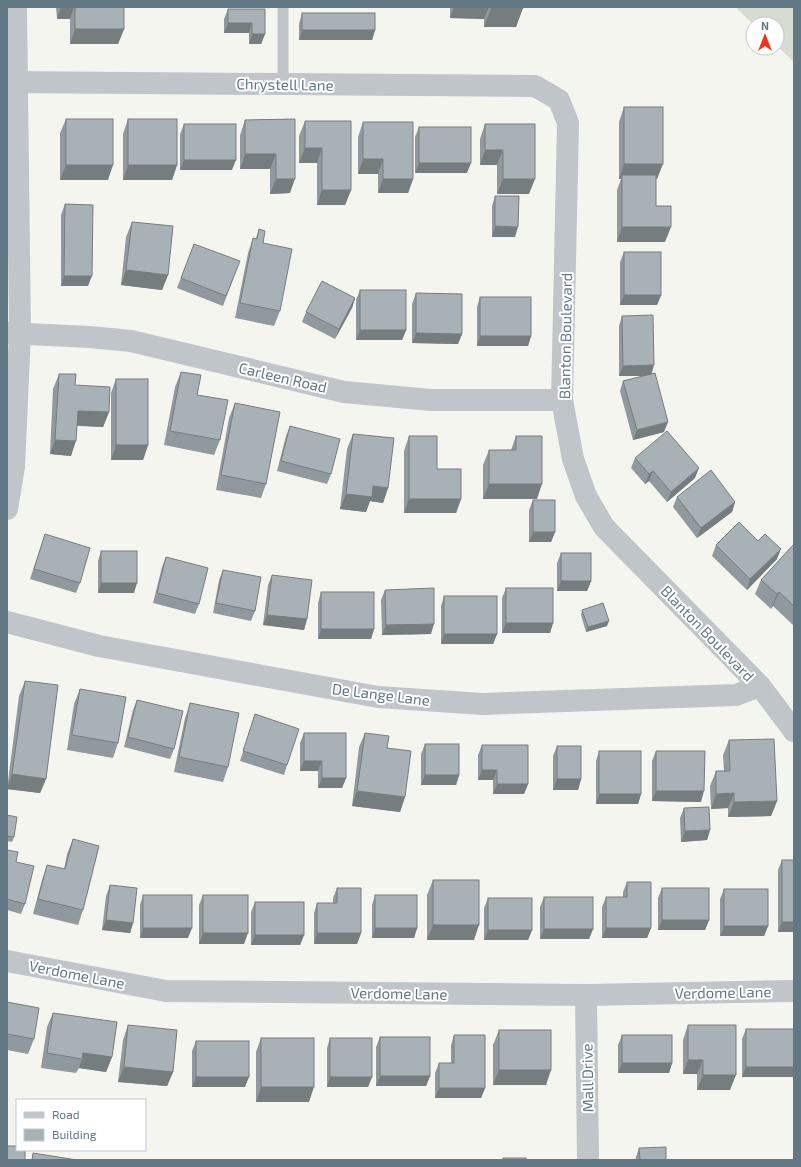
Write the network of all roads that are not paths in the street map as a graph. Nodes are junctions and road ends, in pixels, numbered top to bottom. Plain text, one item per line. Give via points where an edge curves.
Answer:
1 (16, 7) edge
2 (283, 7) edge
3 (12, 82) edge
4 (283, 84) junction
5 (559, 100) joint
6 (13, 333) edge
7 (562, 400) junction
8 (7, 509) edge
9 (7, 622) edge
10 (760, 686) junction
11 (794, 731) edge
12 (7, 961) edge
13 (794, 990) edge
14 (586, 995) junction
15 (588, 1160) edge

1 - 3 street
2 - 4 lane
3 - 4 street, Chrystell Lane
3 - 6 street
4 - 5 street, Chrystell Lane via 535,86
5 - 7 street, Blanton Boulevard via 568,123
6 - 7 street, Carleen Road via 131,341 344,392 431,400
6 - 8 street via 14,468
7 - 10 street, Blanton Boulevard via 573,459 586,496 604,527
9 - 10 street, De Lange Lane via 98,646 378,697 491,703 736,695
10 - 11 street, Blanton Boulevard
12 - 14 street, Verdome Lane via 166,991
13 - 14 street, Verdome Lane
14 - 15 street, Mall Drive

